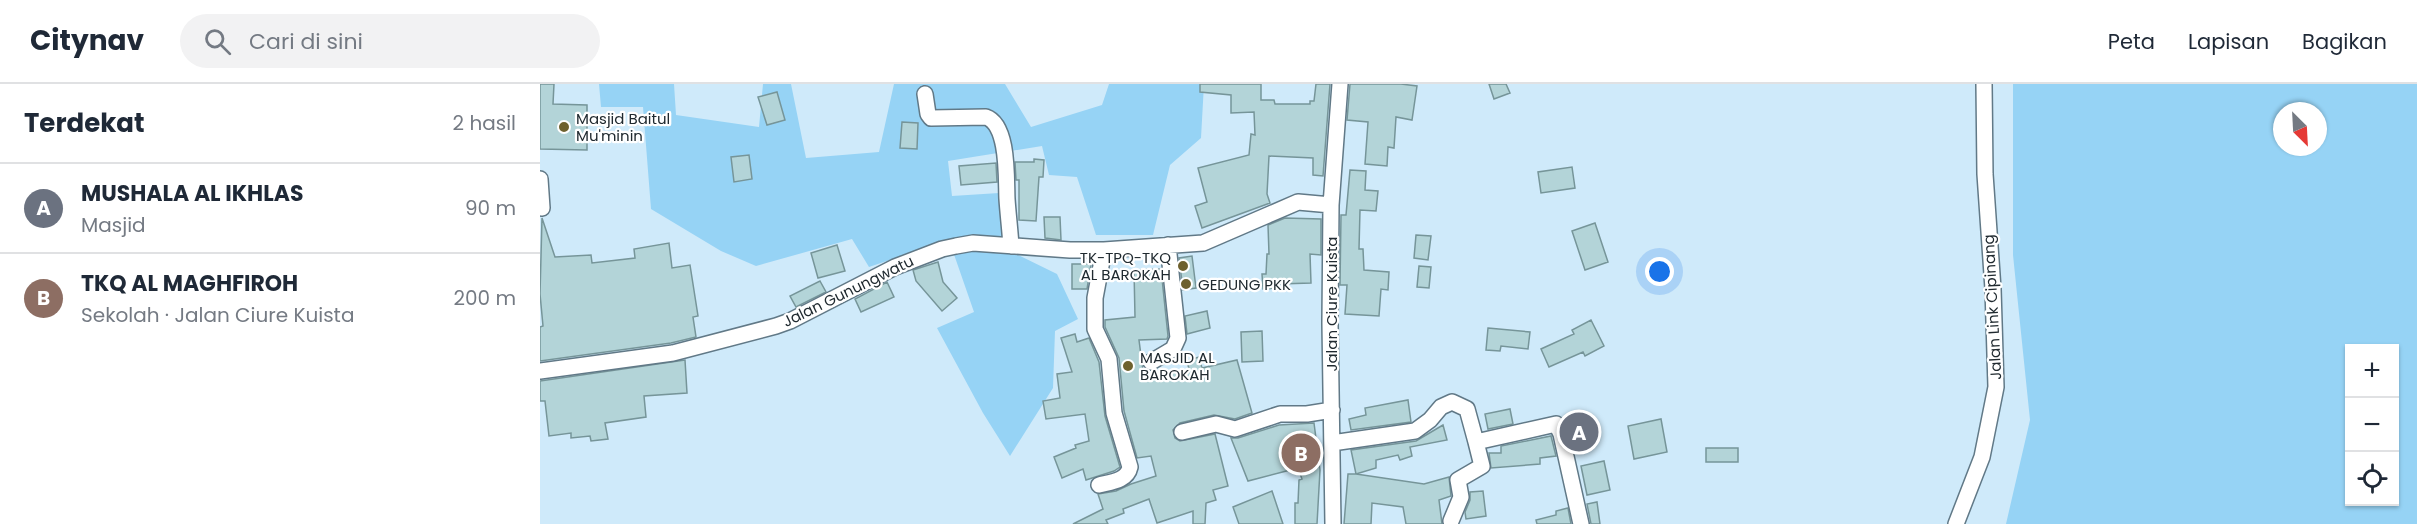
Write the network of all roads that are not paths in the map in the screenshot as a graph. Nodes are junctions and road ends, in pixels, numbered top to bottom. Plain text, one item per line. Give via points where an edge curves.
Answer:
1 (1340, 84) edge
2 (1984, 84) edge
3 (925, 94) dead end
4 (540, 179) edge
5 (1330, 205) junction
6 (542, 208) dead end
7 (1168, 245) junction
8 (1011, 246) junction
9 (1104, 250) junction
10 (1151, 363) dead end
11 (540, 371) edge
12 (1332, 410) junction
13 (1182, 432) dead end
14 (1476, 442) junction
15 (1332, 443) junction
16 (1099, 485) dead end
17 (1451, 520) dead end
18 (1333, 524) edge
19 (1581, 524) edge
20 (1956, 524) edge

1 - 5 street, Jalan Ciure Kuista
2 - 20 street, Jalan Link Cipinang via 1996,387 1982,457
3 - 8 street via 931,118 986,117 997,126 1006,165
4 - 6 street
5 - 7 street, Jalan Gunungwatu via 1298,202 1216,239
5 - 12 street, Jalan Ciure Kuista
7 - 9 street, Jalan Gunungwatu
7 - 10 street via 1178,338 1173,349
8 - 9 street, Jalan Gunungwatu
8 - 11 street, Jalan Gunungwatu via 973,243 942,249 895,267 790,321 730,339 673,353
9 - 16 street via 1095,298 1095,323 1107,350 1114,413 1130,467 1123,478
12 - 13 street via 1280,414 1235,429 1216,424
12 - 15 street, Jalan Ciure Kuista
14 - 15 street via 1467,409 1455,401 1441,407 1415,431
14 - 17 street via 1482,465 1458,480 1461,497
14 - 19 street via 1547,424 1557,425
15 - 18 street, Jalan Ciure Kuista

